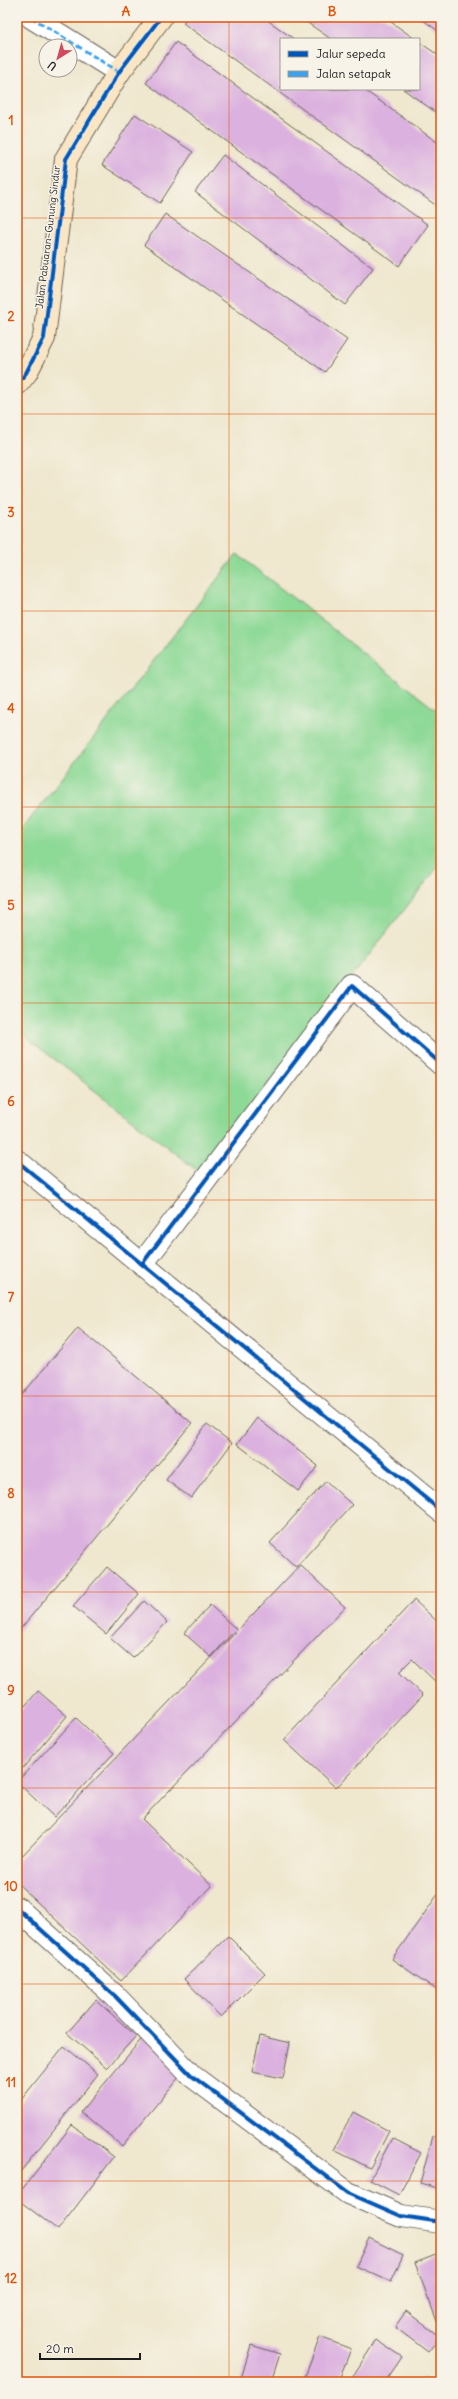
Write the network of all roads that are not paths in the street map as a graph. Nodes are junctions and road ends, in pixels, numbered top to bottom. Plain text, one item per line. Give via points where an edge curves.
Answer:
1 (31, 17) edge
2 (161, 17) edge
3 (119, 72) junction
4 (20, 374) edge
5 (441, 1064) edge
6 (17, 1161) edge
7 (142, 1264) junction
8 (441, 1511) edge
9 (17, 1908) edge
10 (441, 2222) edge

1 - 3 street
2 - 3 street, Jalan Pabuaran–Gunung Sindur
3 - 4 street, Jalan Pabuaran–Gunung Sindur via 66,158 44,338
5 - 7 street via 352,986
6 - 7 street
7 - 8 street
9 - 10 street via 115,1996 192,2076 348,2193 401,2216

